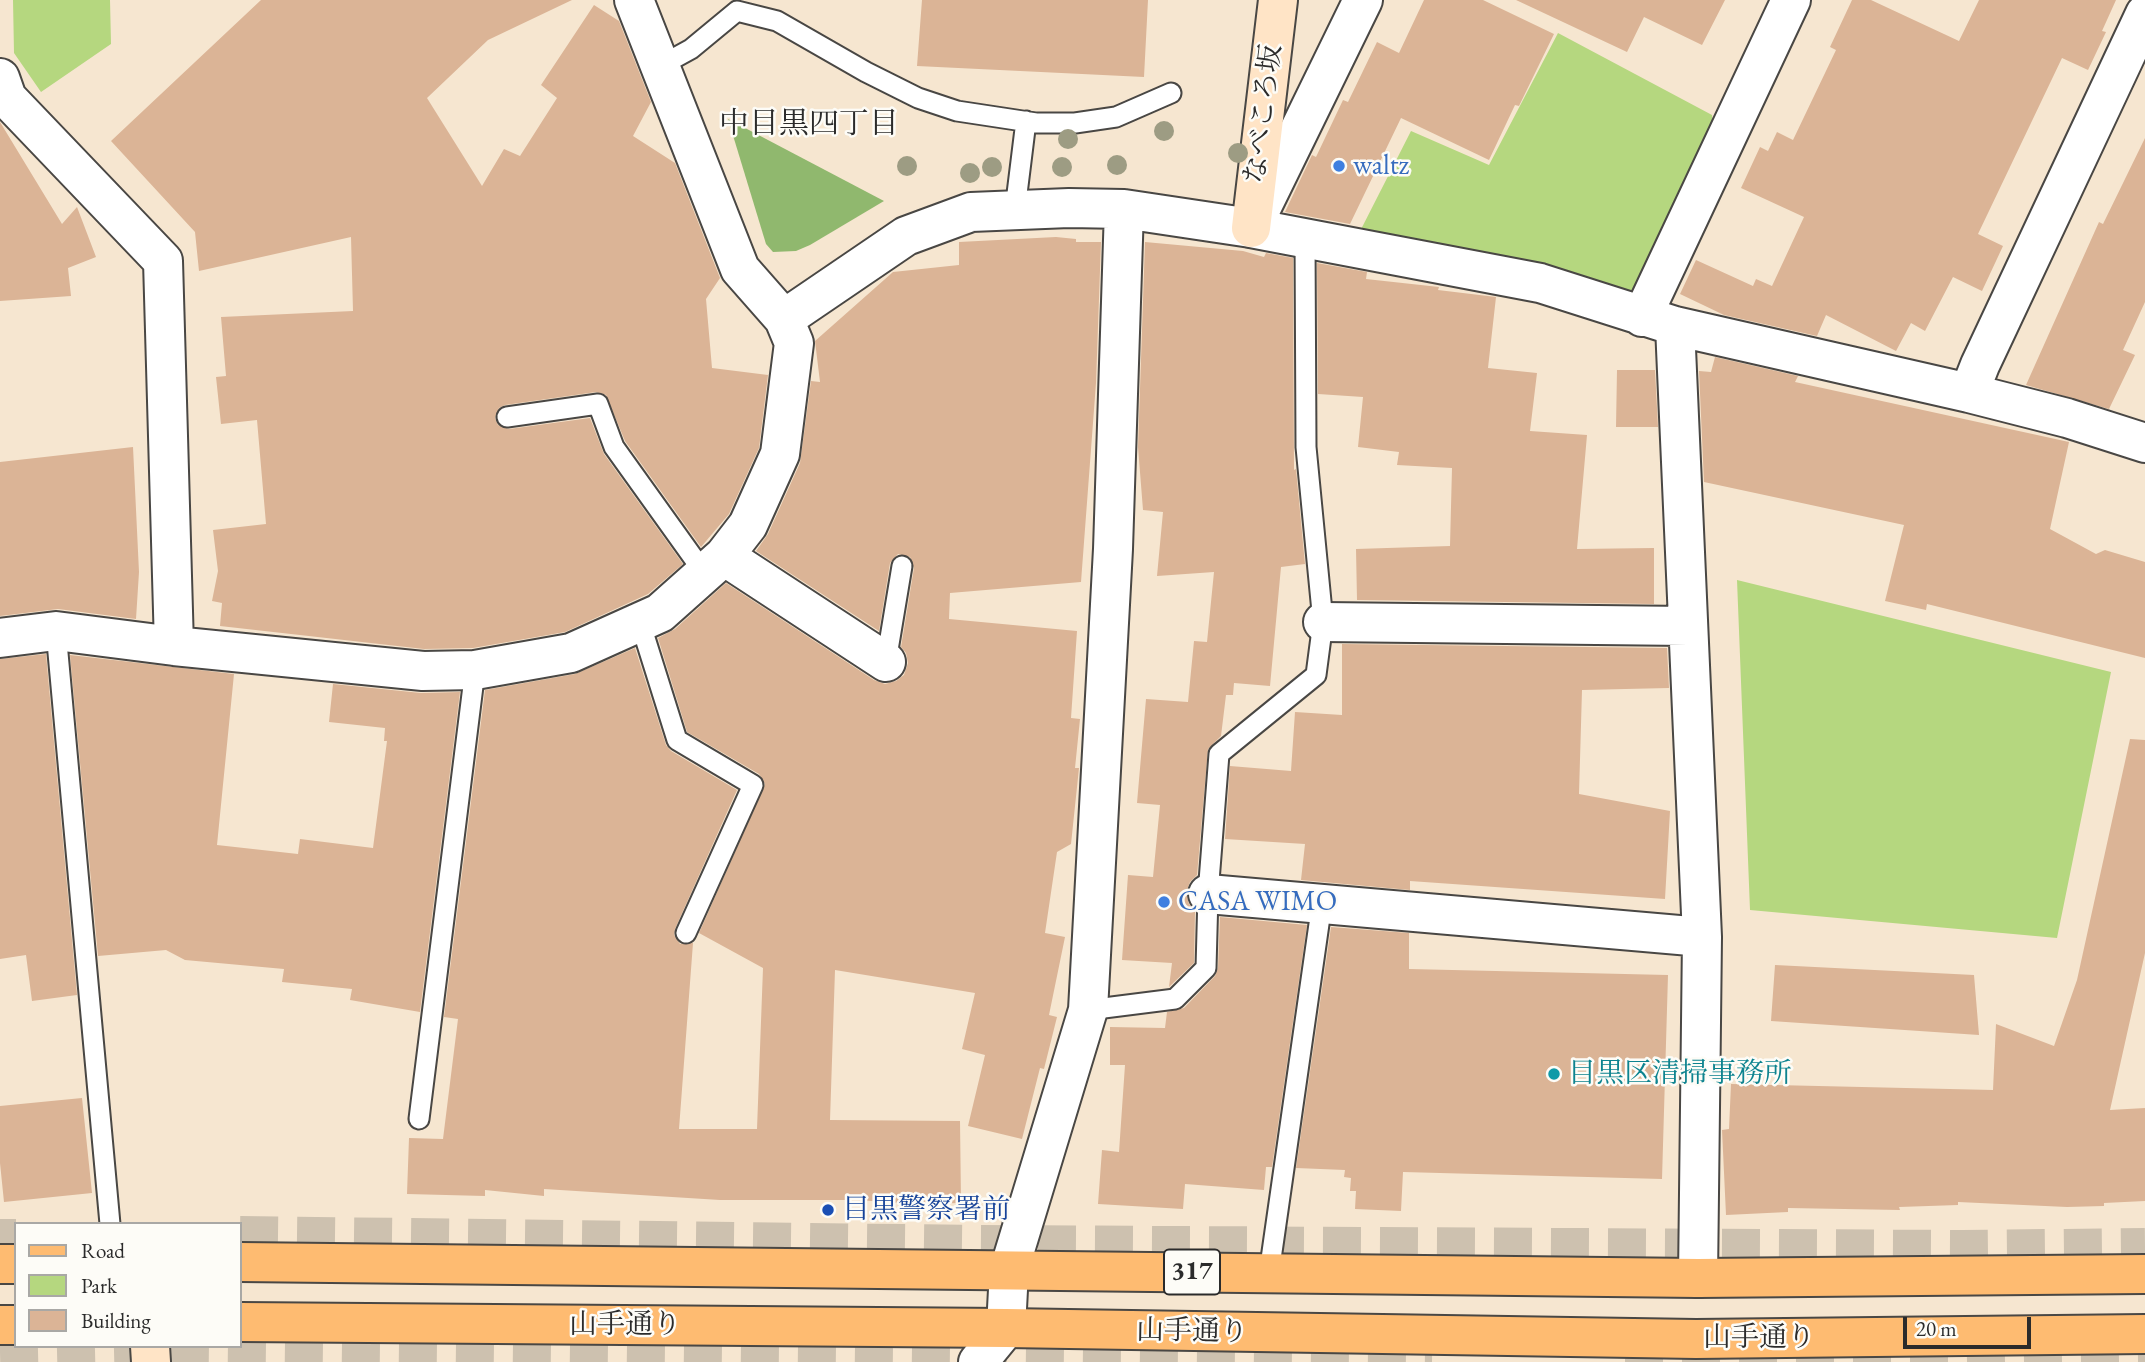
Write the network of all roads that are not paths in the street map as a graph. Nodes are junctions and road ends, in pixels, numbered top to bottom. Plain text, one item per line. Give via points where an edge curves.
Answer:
1 (634, 0) edge
2 (1278, 0) edge
3 (1363, 0) edge
4 (1790, 0) edge
5 (738, 6) edge
6 (2145, 14) edge
7 (660, 66) junction
8 (0, 78) edge
9 (1171, 93) dead end
10 (1026, 121) junction
11 (1124, 209) junction
12 (1015, 210) junction
13 (1251, 228) junction
14 (1305, 238) junction
15 (784, 319) junction
16 (1658, 321) junction
17 (1969, 393) junction
18 (507, 417) dead end
19 (2145, 443) edge
20 (715, 565) junction
21 (902, 566) dead end
22 (640, 622) junction
23 (1323, 622) junction
24 (1688, 626) junction
25 (56, 631) junction
26 (0, 638) edge
27 (174, 646) junction
28 (886, 663) joint
29 (475, 670) junction
30 (1208, 894) junction
31 (1322, 903) junction
32 (686, 933) dead end
33 (1702, 937) junction
34 (1088, 1010) junction
35 (419, 1119) dead end
36 (110, 1222) edge
37 (242, 1262) edge
38 (1009, 1269) junction
39 (1269, 1273) junction
40 (2145, 1274) edge
41 (1698, 1278) junction
42 (242, 1322) edge
43 (1006, 1328) junction
44 (2145, 1334) edge
45 (1905, 1350) edge
46 (978, 1362) edge

1 - 7 street
2 - 13 street, なべころ坂
3 - 13 street
4 - 16 street
5 - 7 lane via 691,49
5 - 10 lane via 778,21 918,98 957,111
6 - 17 street
7 - 15 street via 740,269
8 - 27 street via 7,98 163,261
9 - 10 lane via 1116,117 1075,123
10 - 12 lane
11 - 12 street
11 - 13 street
11 - 34 street via 1113,549
12 - 15 street via 971,212 906,236
13 - 14 street
14 - 16 street via 1540,283
14 - 23 lane via 1306,447
15 - 20 street via 794,343 780,454 748,525
16 - 17 street
16 - 24 street
17 - 19 street
18 - 20 lane via 598,404 614,447
20 - 22 street via 660,613
20 - 28 street
21 - 28 lane
22 - 29 street via 571,653
22 - 32 lane via 677,740 753,785
23 - 24 street
23 - 30 lane via 1316,675 1219,754
24 - 33 street
25 - 26 street
25 - 27 street
25 - 36 lane
27 - 29 street via 423,671
29 - 35 lane
30 - 31 street
30 - 34 lane via 1206,968 1175,999
31 - 33 street
31 - 39 lane
33 - 41 street
34 - 38 street
37 - 38 main road, 山手通り / 317
38 - 39 main road, 山手通り / 317
38 - 43 street
39 - 41 main road, 山手通り / 317
40 - 41 main road, 山手通り / 317
42 - 43 main road, 山手通り / 317
43 - 45 main road, 山手通り / 317 via 1696,1339
43 - 46 street
44 - 45 main road, 山手通り / 317

